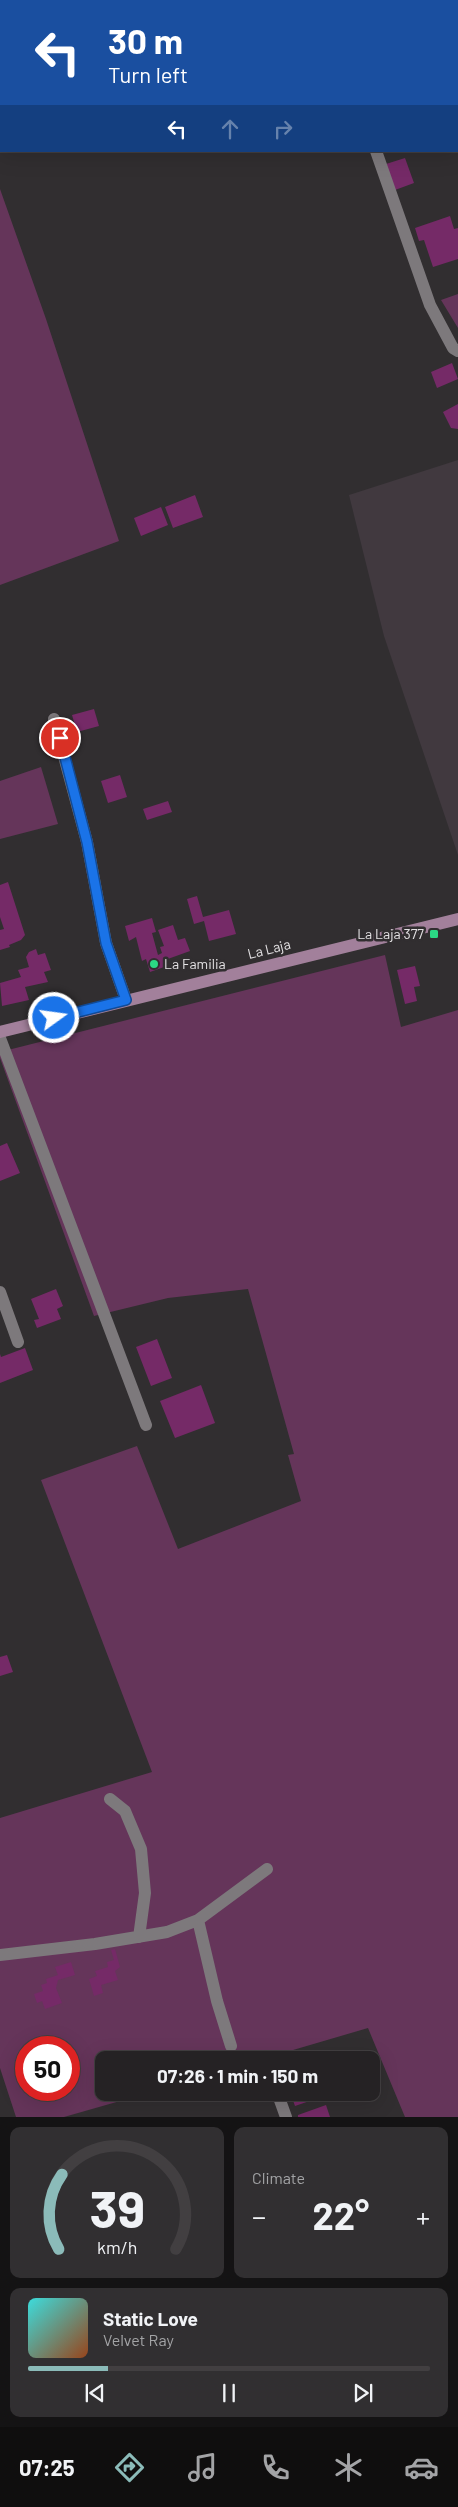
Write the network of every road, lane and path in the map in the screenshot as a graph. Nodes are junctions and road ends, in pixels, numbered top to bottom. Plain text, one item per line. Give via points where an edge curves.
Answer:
1 (376, 152) edge
2 (458, 352) edge
3 (54, 719) dead end
4 (458, 919) edge
5 (126, 1000) junction
6 (0, 1032) edge
7 (0, 1038) edge
8 (0, 1292) edge
9 (18, 1342) dead end
10 (146, 1425) dead end
11 (110, 1799) dead end
12 (267, 1869) dead end
13 (198, 1920) junction
14 (139, 1937) junction
15 (0, 1955) edge
16 (231, 2046) dead end
17 (280, 2101) edge
18 (286, 2117) edge

1 - 2 street via 430,305
3 - 5 street via 87,842 106,943
4 - 5 main road, La Laja
5 - 6 main road, La Laja
7 - 10 street
8 - 9 street
11 - 14 street via 125,1810 141,1849 145,1893
12 - 13 street
13 - 14 street via 167,1932
13 - 16 street via 216,2001
14 - 15 street
17 - 18 street

